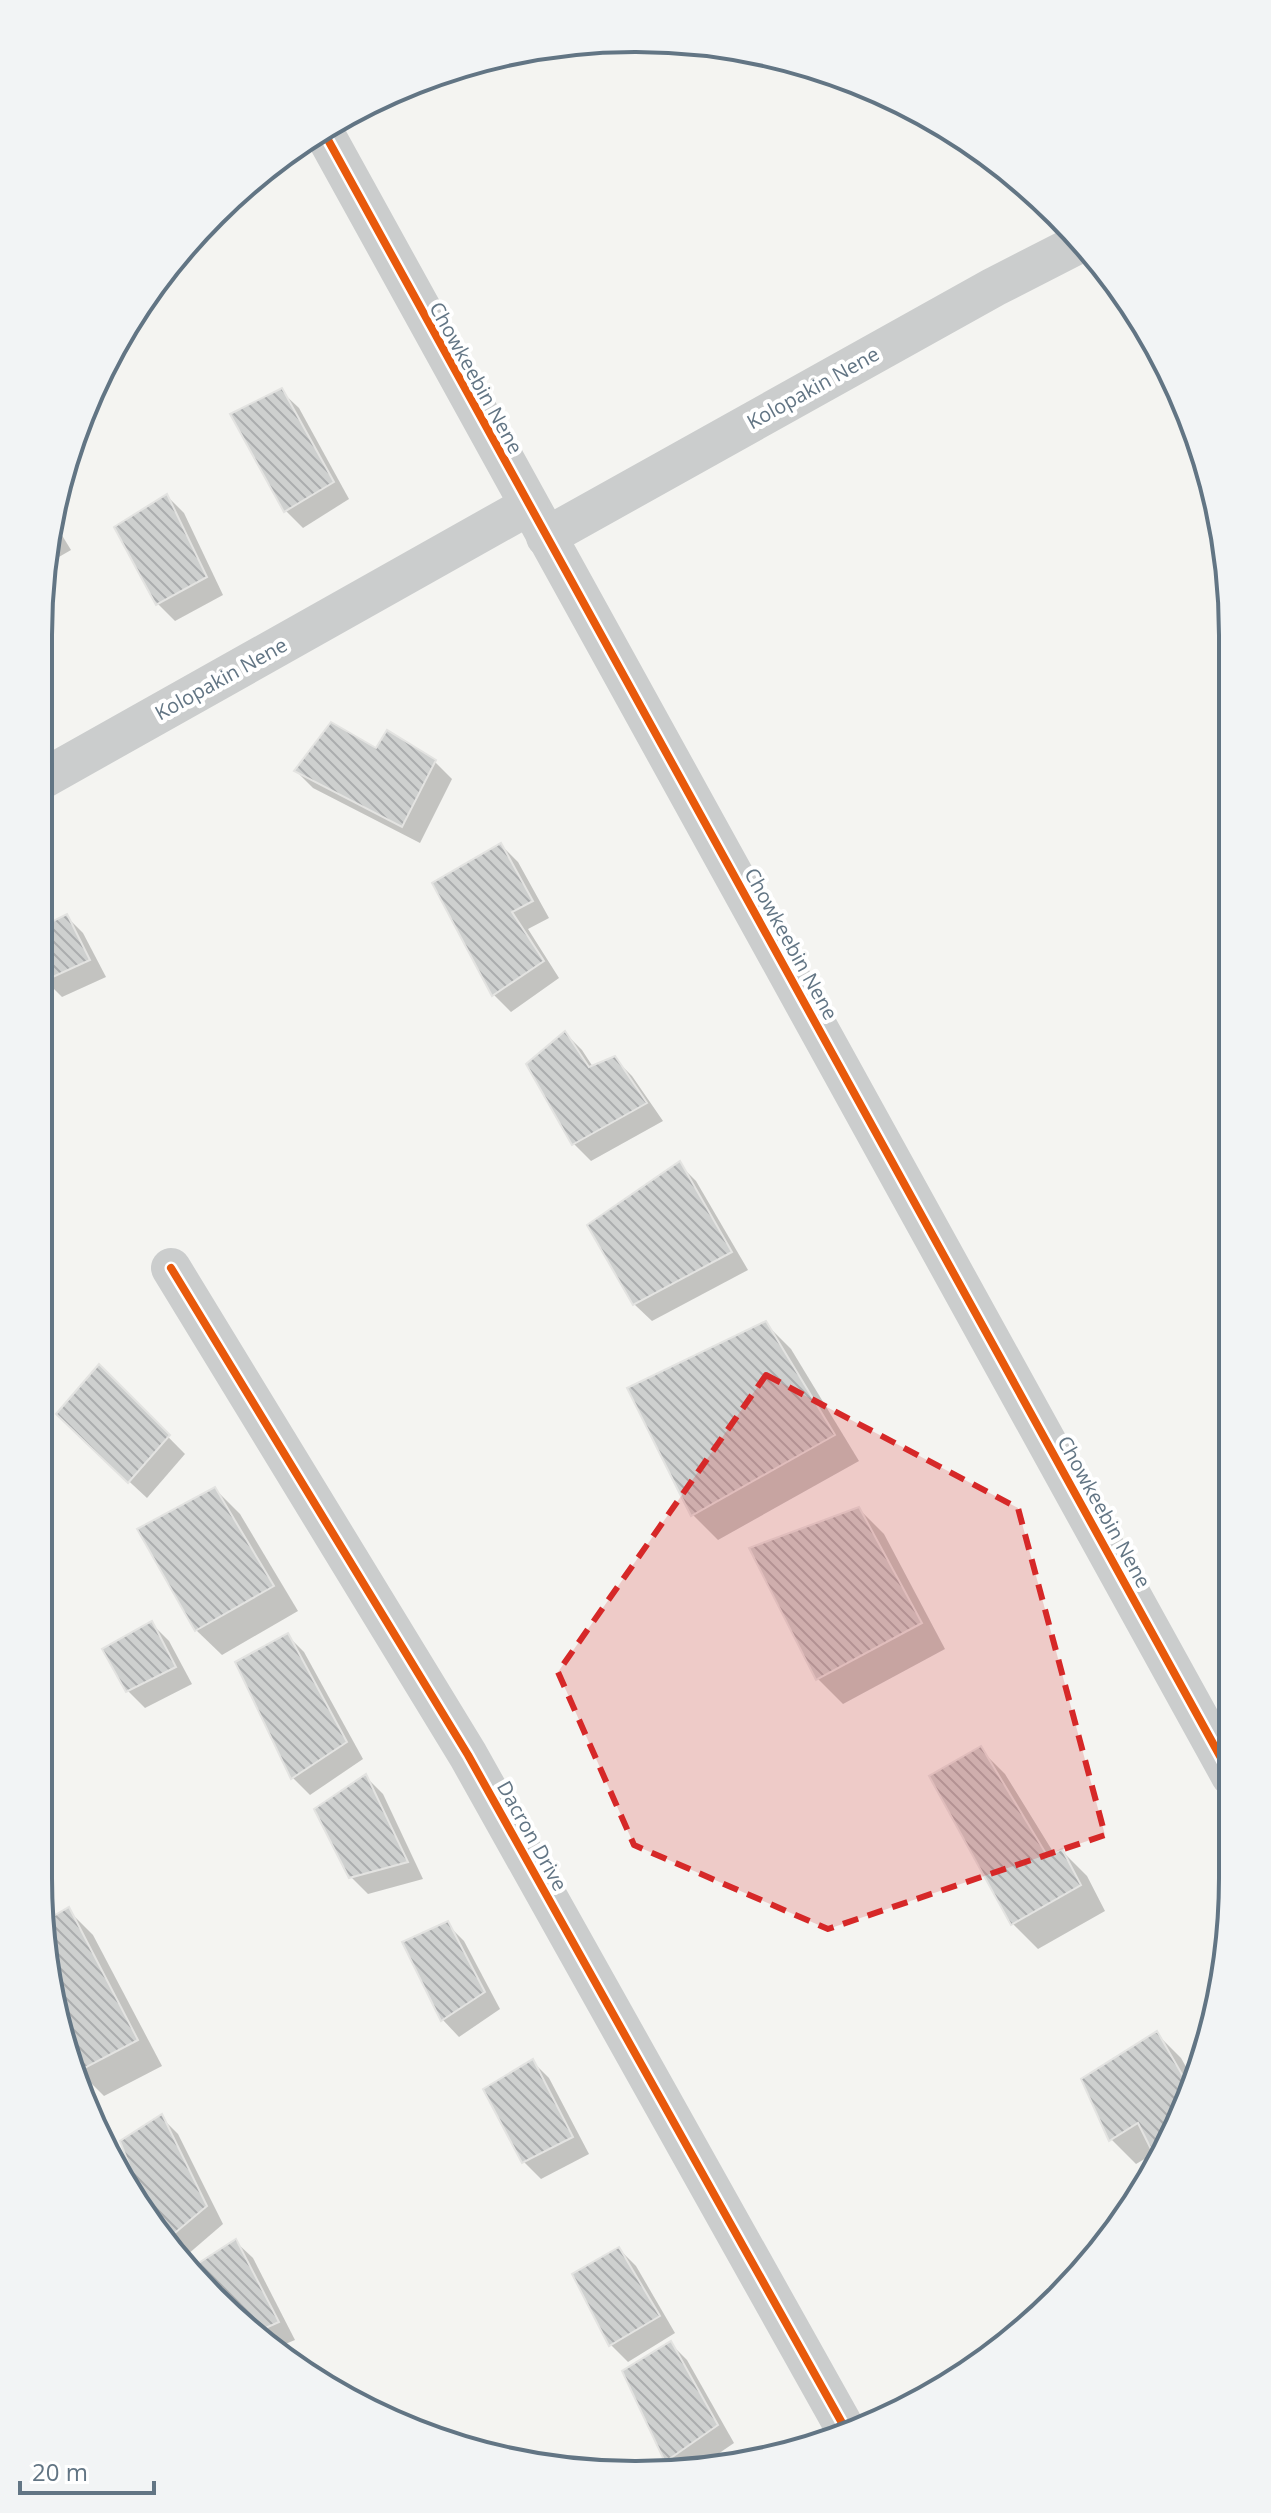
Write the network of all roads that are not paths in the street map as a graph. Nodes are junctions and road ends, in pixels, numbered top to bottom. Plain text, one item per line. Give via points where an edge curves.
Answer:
1 (328, 140) edge
2 (1071, 248) edge
3 (537, 522) junction
4 (52, 774) edge
5 (171, 1268) dead end
6 (1219, 1754) edge
7 (842, 2423) edge

1 - 3 street, Chowkeebin Nene
2 - 3 street, Kolopakin Nene
3 - 4 street, Kolopakin Nene
3 - 6 street, Chowkeebin Nene
5 - 7 street, Dacron Drive via 468,1755

